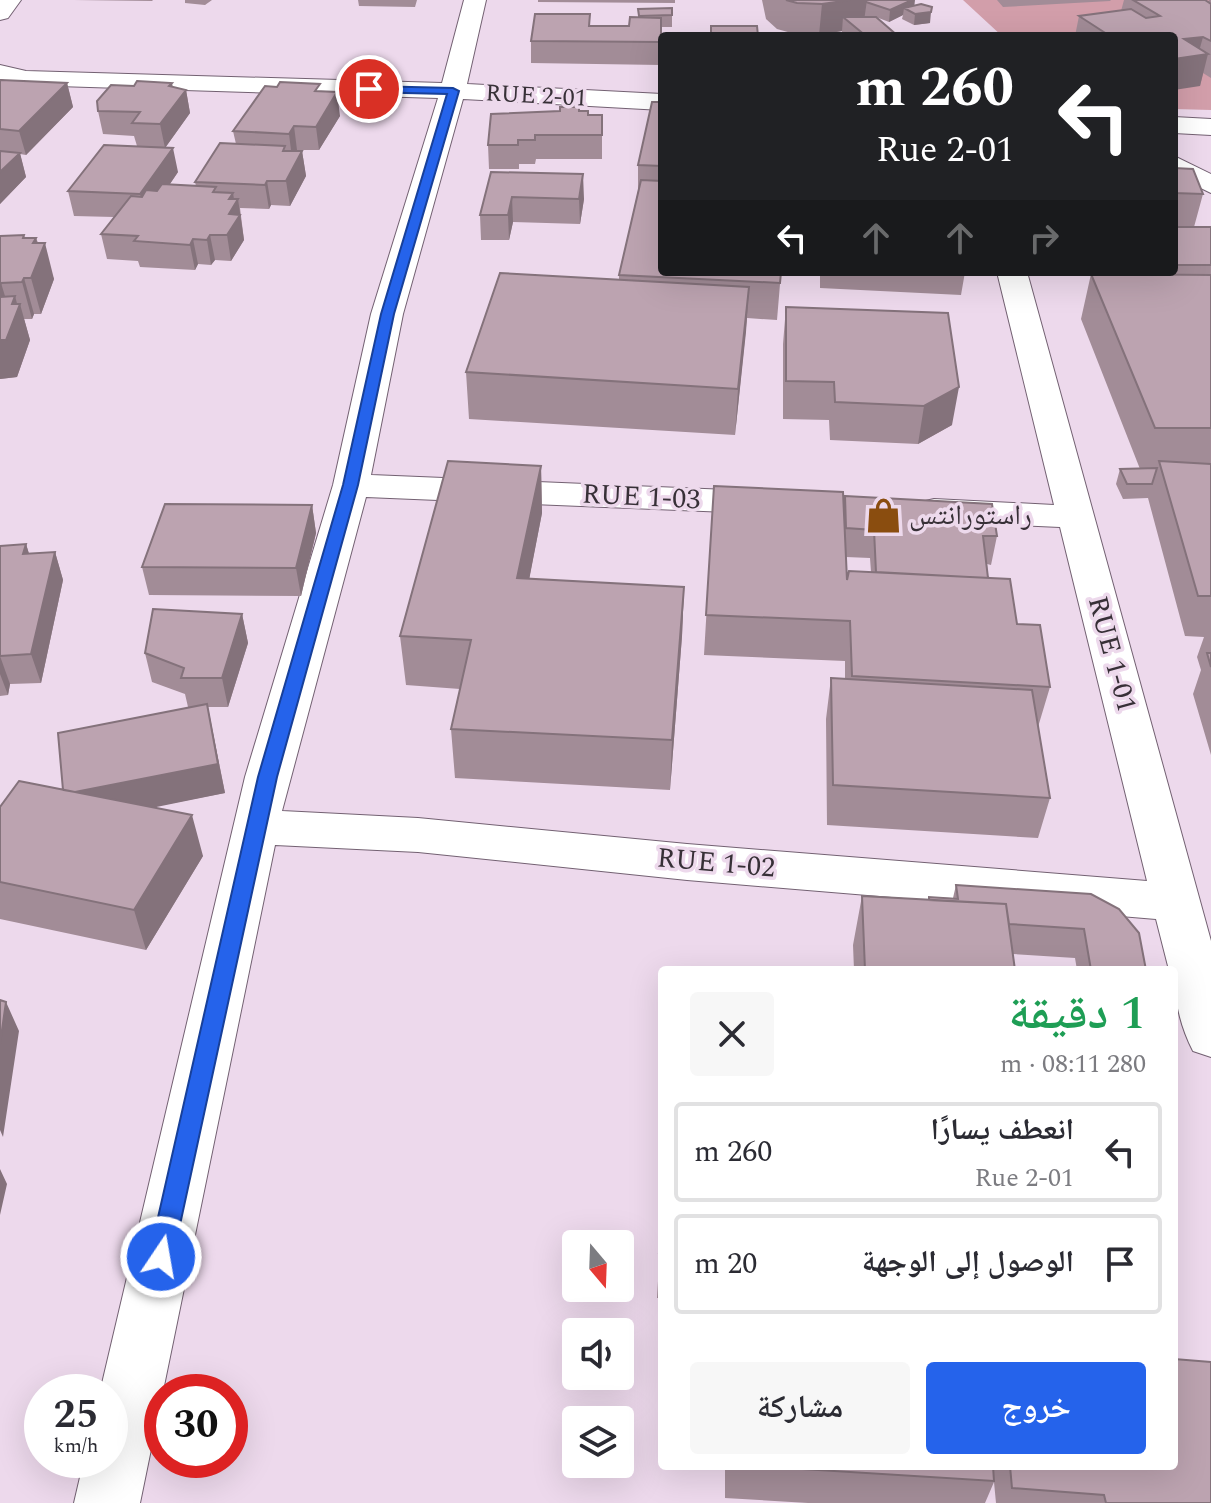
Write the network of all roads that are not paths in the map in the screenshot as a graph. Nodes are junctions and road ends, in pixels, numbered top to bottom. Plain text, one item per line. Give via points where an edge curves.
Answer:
1 (10, 0) edge
2 (475, 0) edge
3 (0, 13) edge
4 (0, 72) edge
5 (26, 78) junction
6 (0, 87) edge
7 (453, 91) junction
8 (658, 102) edge
9 (1178, 125) edge
10 (1211, 127) edge
11 (1178, 166) edge
12 (1211, 185) edge
13 (1013, 276) edge
14 (351, 485) junction
15 (808, 505) edge
16 (902, 509) edge
17 (1076, 517) junction
18 (256, 827) junction
19 (1176, 902) junction
20 (1211, 1036) edge
21 (107, 1503) edge

1 - 3 street
2 - 7 street
4 - 5 street
5 - 6 street
5 - 7 street, RUE 2-01
7 - 8 street, RUE 2-01
7 - 14 street via 387,314
9 - 10 street
11 - 12 street
13 - 17 street, RUE 1-01
14 - 15 street, RUE 1-03
14 - 18 street
16 - 17 street
17 - 19 street, RUE 1-01
18 - 19 street, RUE 1-02 via 418,835
18 - 21 street
19 - 20 street, RUE 1-01

